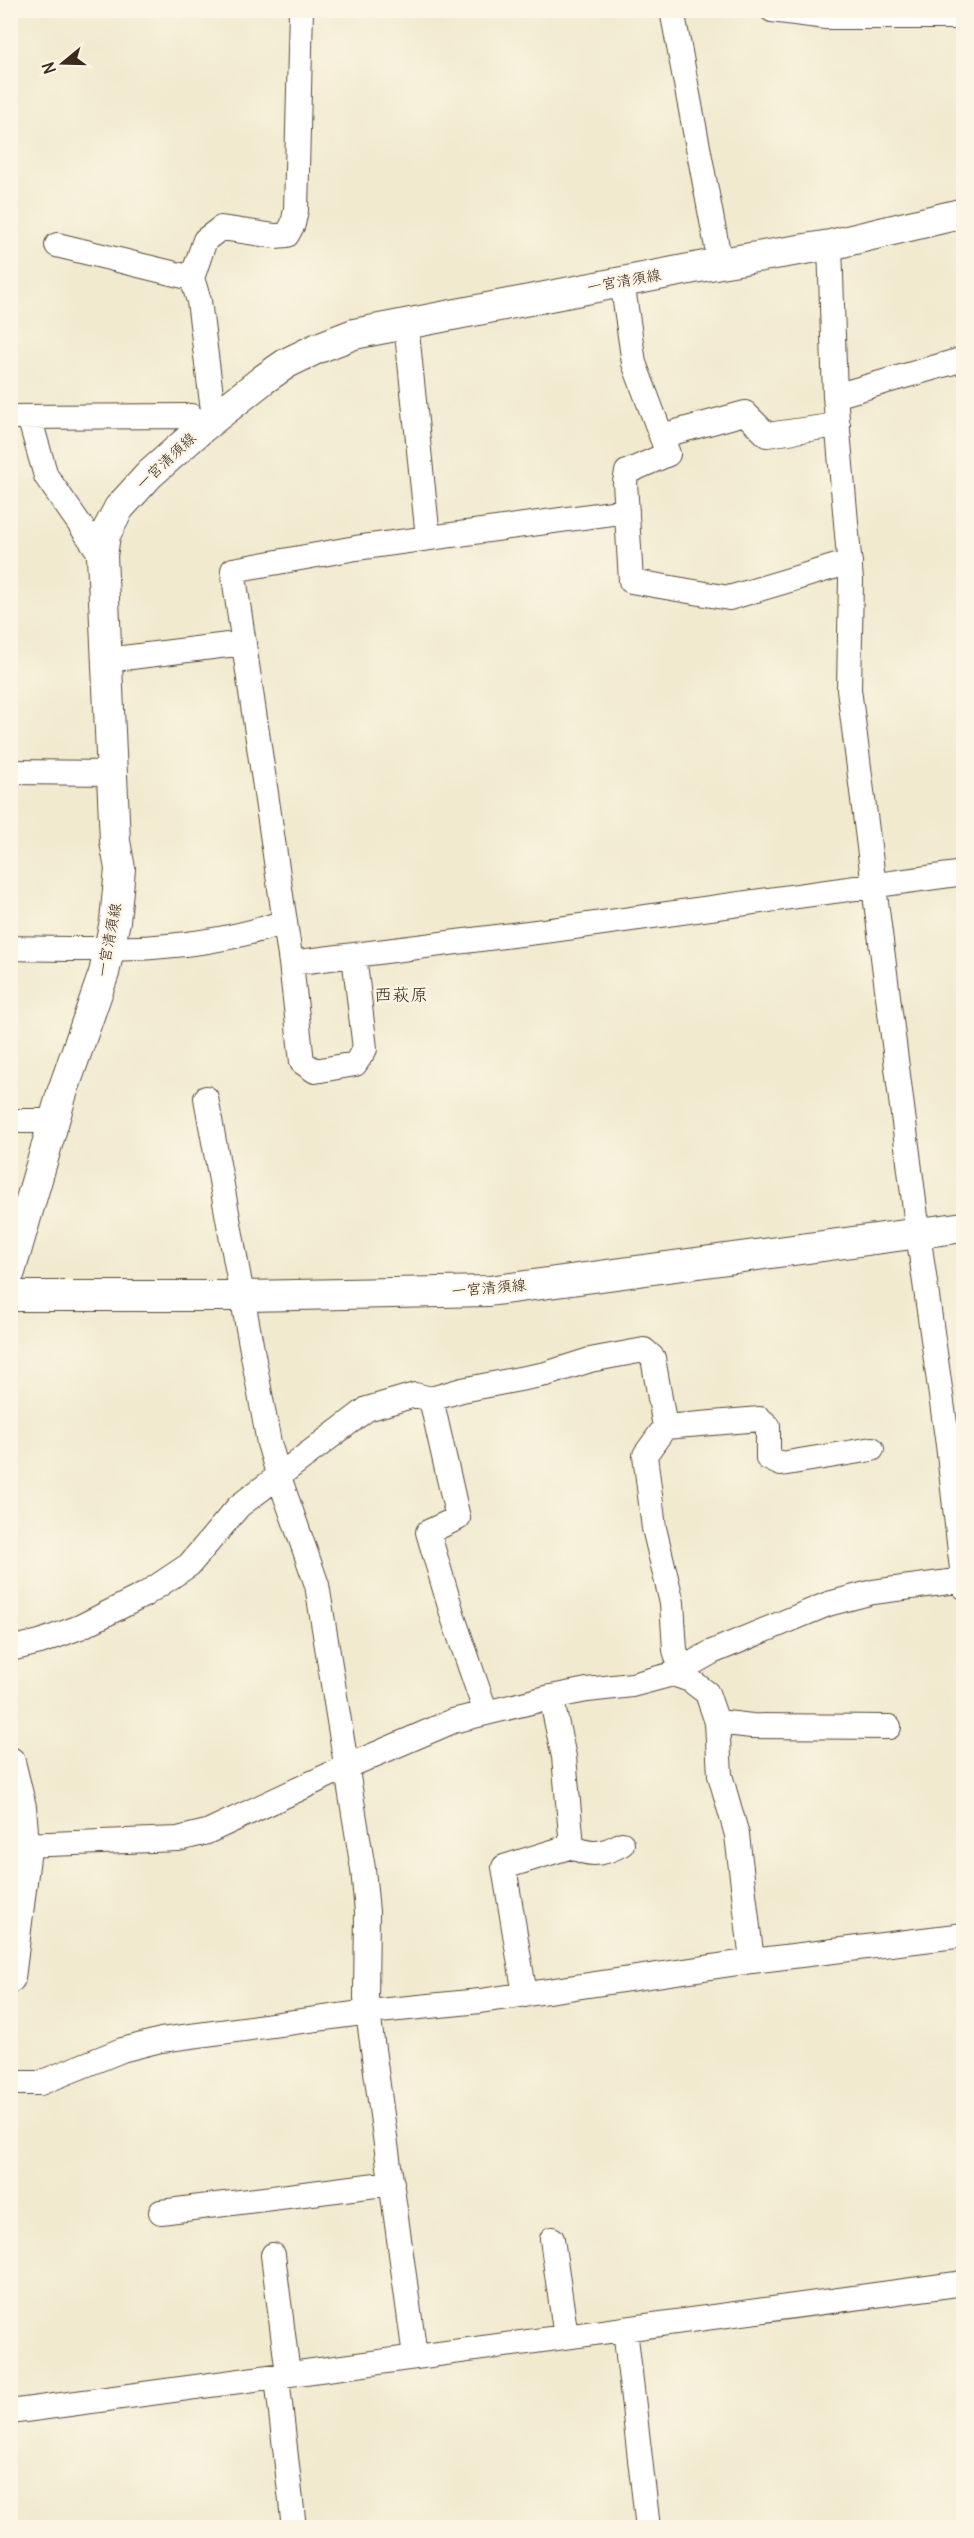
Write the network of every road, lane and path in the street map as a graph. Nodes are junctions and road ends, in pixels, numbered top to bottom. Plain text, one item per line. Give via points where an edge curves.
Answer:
1 (302, 10) edge
2 (672, 10) edge
3 (772, 10) edge
4 (963, 17) edge
5 (963, 213) edge
6 (57, 245) dead end
7 (830, 245) junction
8 (720, 263) junction
9 (192, 278) junction
10 (622, 281) junction
11 (406, 323) junction
12 (963, 359) edge
13 (835, 396) junction
14 (20, 417) edge
15 (208, 423) junction
16 (838, 425) junction
17 (661, 436) junction
18 (627, 511) junction
19 (428, 538) junction
20 (102, 556) junction
21 (850, 562) junction
22 (244, 643) junction
23 (107, 660) junction
24 (10, 772) edge
25 (112, 773) junction
26 (963, 873) edge
27 (873, 885) junction
28 (284, 922) junction
29 (10, 948) edge
30 (109, 950) junction
31 (354, 955) junction
32 (291, 963) junction
33 (206, 1098) dead end
34 (10, 1121) edge
35 (54, 1121) junction
36 (963, 1227) edge
37 (918, 1233) junction
38 (10, 1272) edge
39 (10, 1296) edge
40 (241, 1296) junction
41 (431, 1399) junction
42 (665, 1427) junction
43 (872, 1449) dead end
44 (279, 1477) junction
45 (963, 1580) edge
46 (963, 1587) edge
47 (10, 1649) edge
48 (677, 1672) junction
49 (551, 1697) junction
50 (486, 1713) junction
51 (717, 1722) junction
52 (890, 1727) dead end
53 (10, 1762) edge
54 (346, 1767) junction
55 (19, 1828) edge
56 (622, 1844) dead end
57 (572, 1846) junction
58 (963, 1935) edge
59 (752, 1961) junction
60 (10, 1978) edge
61 (525, 1995) junction
62 (369, 2012) junction
63 (10, 2083) edge
64 (392, 2184) junction
65 (161, 2212) dead end
66 (552, 2239) dead end
67 (273, 2255) dead end
68 (963, 2283) edge
69 (624, 2329) junction
70 (566, 2337) junction
71 (415, 2356) junction
72 (282, 2375) junction
73 (10, 2412) edge
74 (294, 2528) edge
75 (648, 2528) edge

1 - 9 street via 293,224 287,235 275,236 221,228 206,240
2 - 8 street
3 - 4 street via 826,17
5 - 7 main road, 一宮清須線
6 - 9 street
7 - 8 main road, 一宮清須線
7 - 13 street
8 - 10 main road, 一宮清須線
9 - 15 street via 199,301
10 - 11 main road, 一宮清須線
10 - 17 street via 634,363
11 - 15 main road, 一宮清須線 via 354,334 287,363
11 - 19 street
12 - 13 street
13 - 16 street
14 - 15 street via 191,416
14 - 20 street via 46,476
15 - 20 main road, 一宮清須線 via 119,508 105,535
16 - 17 street via 767,435 745,413
16 - 21 street
17 - 18 street via 668,454 627,472
18 - 19 street
18 - 21 street via 631,581 729,598
19 - 22 street via 233,570
20 - 23 main road, 一宮清須線
21 - 27 street via 849,689
22 - 23 street
22 - 28 street
23 - 25 main road, 一宮清須線
24 - 25 street
25 - 30 main road, 一宮清須線 via 120,869
26 - 27 street
27 - 31 street
27 - 37 street
28 - 30 street via 216,940
28 - 32 street
29 - 30 street
30 - 35 main road, 一宮清須線
31 - 32 street
31 - 32 street via 365,1049 356,1064 315,1071 302,1062
33 - 40 street
34 - 35 street
35 - 38 main road, 一宮清須線
36 - 37 main road, 一宮清須線
37 - 40 main road, 一宮清須線 via 489,1291
37 - 45 street
39 - 40 main road, 一宮清須線
40 - 44 street
41 - 42 street via 644,1350 653,1358
41 - 44 street via 415,1395 367,1409
41 - 50 street via 458,1518 428,1532
42 - 43 street via 760,1419 768,1426 768,1458 781,1464
42 - 48 street via 645,1455 654,1528 672,1603
44 - 47 street via 239,1506 189,1565 144,1595 80,1627
44 - 54 street via 317,1585
45 - 46 street
45 - 48 street via 873,1592 828,1604 712,1652
48 - 49 street via 632,1685
48 - 51 street via 707,1693
49 - 50 street
49 - 57 street via 564,1757
50 - 54 street via 453,1721
51 - 52 street
51 - 59 street via 720,1775 737,1835
53 - 55 main road
54 - 55 street via 207,1832 178,1839
54 - 62 street via 368,1912
55 - 60 main road via 25,1857
56 - 57 street via 600,1853 584,1854
57 - 61 street via 504,1867
58 - 59 street
59 - 61 street
61 - 62 street
62 - 63 street via 161,2040 122,2050 40,2083
62 - 64 street
64 - 65 street
64 - 71 street
66 - 70 street
67 - 72 street
68 - 69 street
69 - 70 street
69 - 75 street
70 - 71 street
71 - 72 street
72 - 73 street
72 - 74 street

